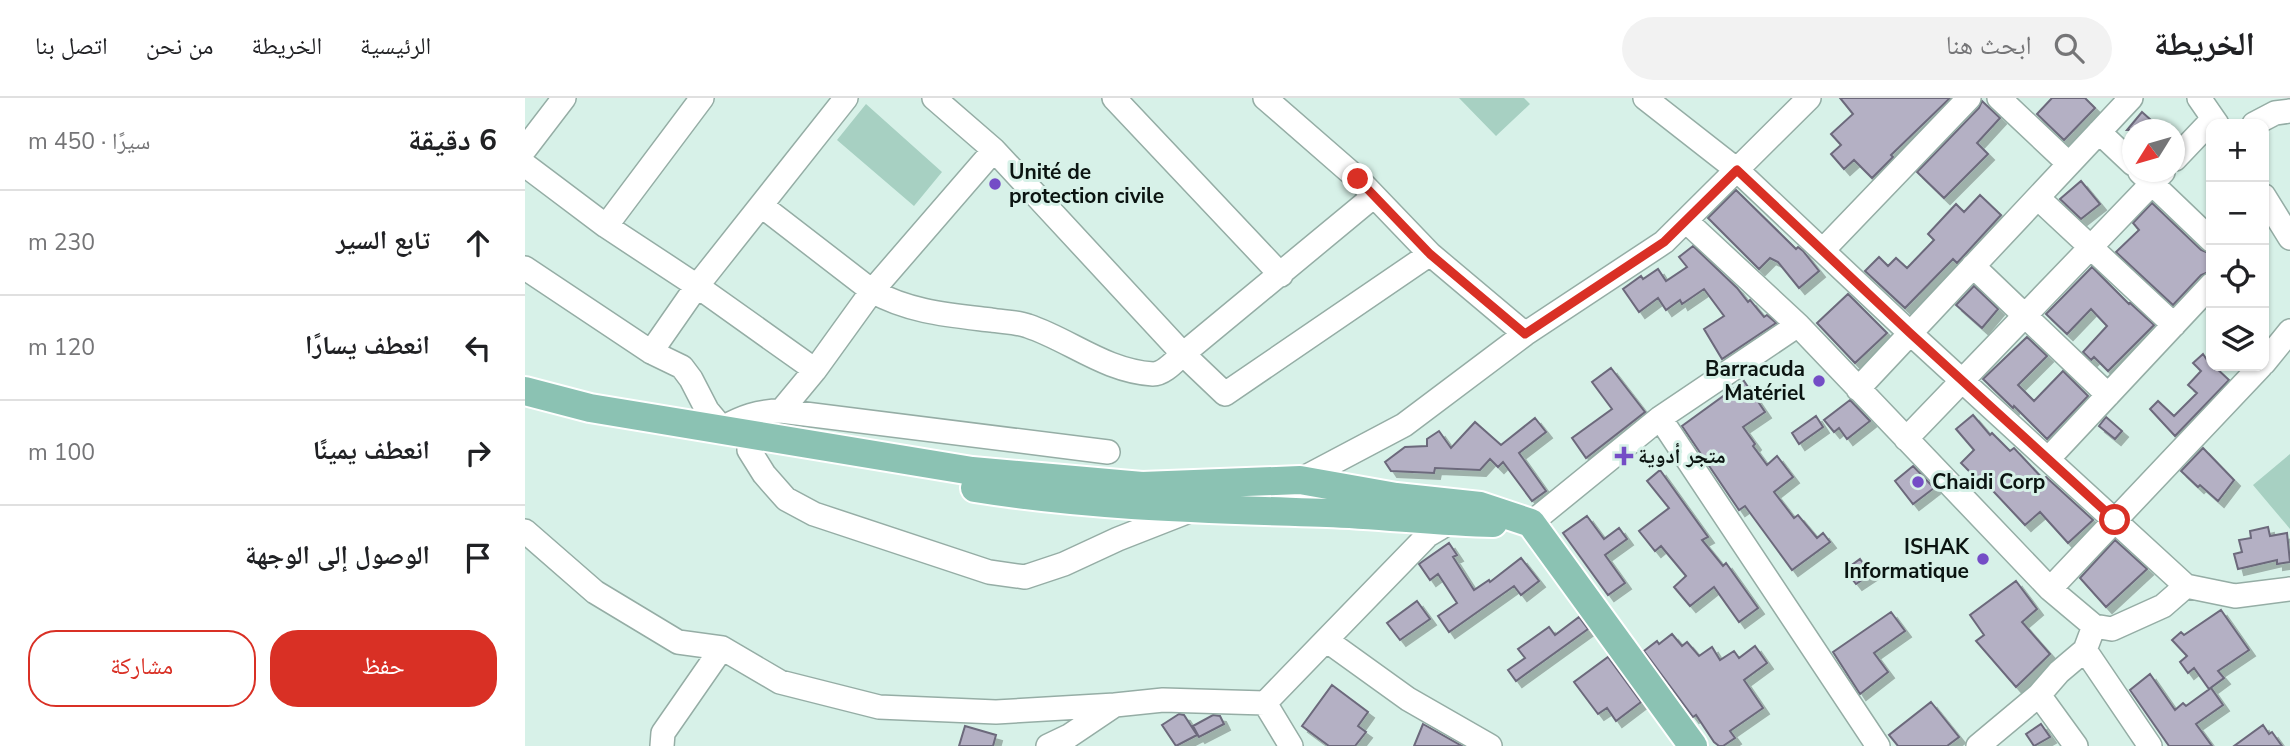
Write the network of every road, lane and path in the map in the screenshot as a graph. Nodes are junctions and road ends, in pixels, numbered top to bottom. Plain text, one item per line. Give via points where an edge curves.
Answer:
1 (564, 98) edge
2 (702, 98) edge
3 (846, 98) edge
4 (934, 98) edge
5 (1114, 98) edge
6 (1265, 98) edge
7 (1809, 98) edge
8 (1969, 98) edge
9 (1999, 98) edge
10 (2131, 98) edge
11 (1653, 101) edge
12 (2206, 108) edge
13 (2290, 111) edge
14 (2264, 119) edge
15 (2099, 132) junction
16 (2185, 143) edge
17 (525, 149) edge
18 (994, 150) junction
19 (2122, 154) edge
20 (2069, 164) junction
21 (525, 165) edge
22 (1737, 170) junction
23 (2146, 182) edge
24 (2158, 182) edge
25 (1374, 196) junction
26 (2038, 198) junction
27 (762, 206) junction
28 (1686, 220) junction
29 (2270, 223) edge
30 (606, 226) junction
31 (2206, 234) edge
32 (2290, 238) edge
33 (2091, 247) junction
34 (1823, 250) junction
35 (1430, 254) junction
36 (1973, 266) junction
37 (525, 268) edge
38 (1281, 275) junction
39 (697, 286) junction
40 (2206, 290) edge
41 (872, 291) junction
42 (2025, 316) junction
43 (1798, 325) junction
44 (2174, 325) junction
45 (2290, 331) edge
46 (1910, 333) junction
47 (1525, 334) junction
48 (651, 352) junction
49 (1184, 354) junction
50 (2269, 356) edge
51 (815, 370) junction
52 (2255, 371) edge
53 (1964, 381) junction
54 (1858, 388) junction
55 (525, 391) edge
56 (2108, 395) junction
57 (525, 410) edge
58 (781, 411) junction
59 (1660, 418) junction
60 (722, 428) junction
61 (978, 436) junction
62 (1906, 439) junction
63 (749, 450) junction
64 (1108, 452) dead end
65 (2048, 458) junction
66 (972, 471) junction
67 (1300, 480) junction
68 (1192, 510) junction
69 (2115, 520) junction
70 (1450, 522) junction
71 (1531, 523) junction
72 (525, 531) edge
73 (2186, 586) junction
74 (2050, 589) junction
75 (2290, 589) edge
76 (2094, 626) junction
77 (1325, 640) junction
78 (722, 648) junction
79 (2085, 650) junction
80 (2039, 695) junction
81 (1265, 703) junction
82 (1115, 705) junction
83 (2144, 744) edge
84 (662, 746) edge
85 (1048, 746) edge
86 (1291, 746) edge
87 (1490, 746) edge
88 (1693, 746) edge
89 (1878, 746) edge
90 (1978, 746) edge
91 (2076, 746) edge

1 - 17 street
2 - 30 street
3 - 27 street
4 - 18 street
5 - 38 street
6 - 25 street
7 - 22 street
8 - 34 street
9 - 20 street
10 - 15 street
11 - 22 street
12 - 16 street
13 - 14 street
15 - 19 street
15 - 20 street
18 - 41 street
18 - 49 street
20 - 26 street
21 - 30 street
22 - 28 street
22 - 34 street
23 - 33 street
24 - 31 street
25 - 35 street
25 - 38 street
26 - 33 street
26 - 36 street
27 - 39 street
27 - 41 street
28 - 43 street
28 - 47 street via 1664,242
29 - 32 street
30 - 39 street
33 - 42 street
33 - 44 street
34 - 46 street
35 - 47 street
35 - 49 street via 1225,394
36 - 42 street
36 - 46 street
37 - 48 street
38 - 49 street
39 - 48 street
39 - 51 street
40 - 44 street
41 - 49 street via 930,313 1027,325 1101,361 1140,372 1156,374
41 - 51 street
42 - 53 street
42 - 56 street
43 - 54 street
43 - 59 street
44 - 56 street
45 - 50 street
46 - 53 street
46 - 54 street
47 - 67 street via 1405,425
48 - 60 street via 681,367
51 - 58 street
52 - 69 street
53 - 62 street
53 - 65 street
54 - 62 street
55 - 60 main road via 590,408
56 - 65 street
57 - 63 main road
58 - 60 street via 760,411
58 - 61 street
59 - 71 street
59 - 89 street
60 - 66 main road
61 - 64 street
61 - 66 street
62 - 74 street
63 - 68 main road via 1018,495
63 - 68 street via 786,499 814,514 989,572 1025,577
65 - 69 street
66 - 67 main road via 1142,486
67 - 71 main road via 1480,506
68 - 70 main road via 1376,515
69 - 73 street
69 - 74 street
70 - 71 main road
70 - 77 street via 1428,535
71 - 88 main road
72 - 78 street via 595,592 666,635 678,642
73 - 75 street via 2235,596
73 - 76 street via 2163,606 2112,629
74 - 76 street
76 - 79 street
77 - 81 street
77 - 87 street via 1408,699
78 - 82 street via 780,682 879,706 996,712
78 - 84 street via 663,733
79 - 80 street
79 - 83 street
80 - 90 street
80 - 91 street
81 - 82 street via 1163,700
81 - 86 street
82 - 85 street

